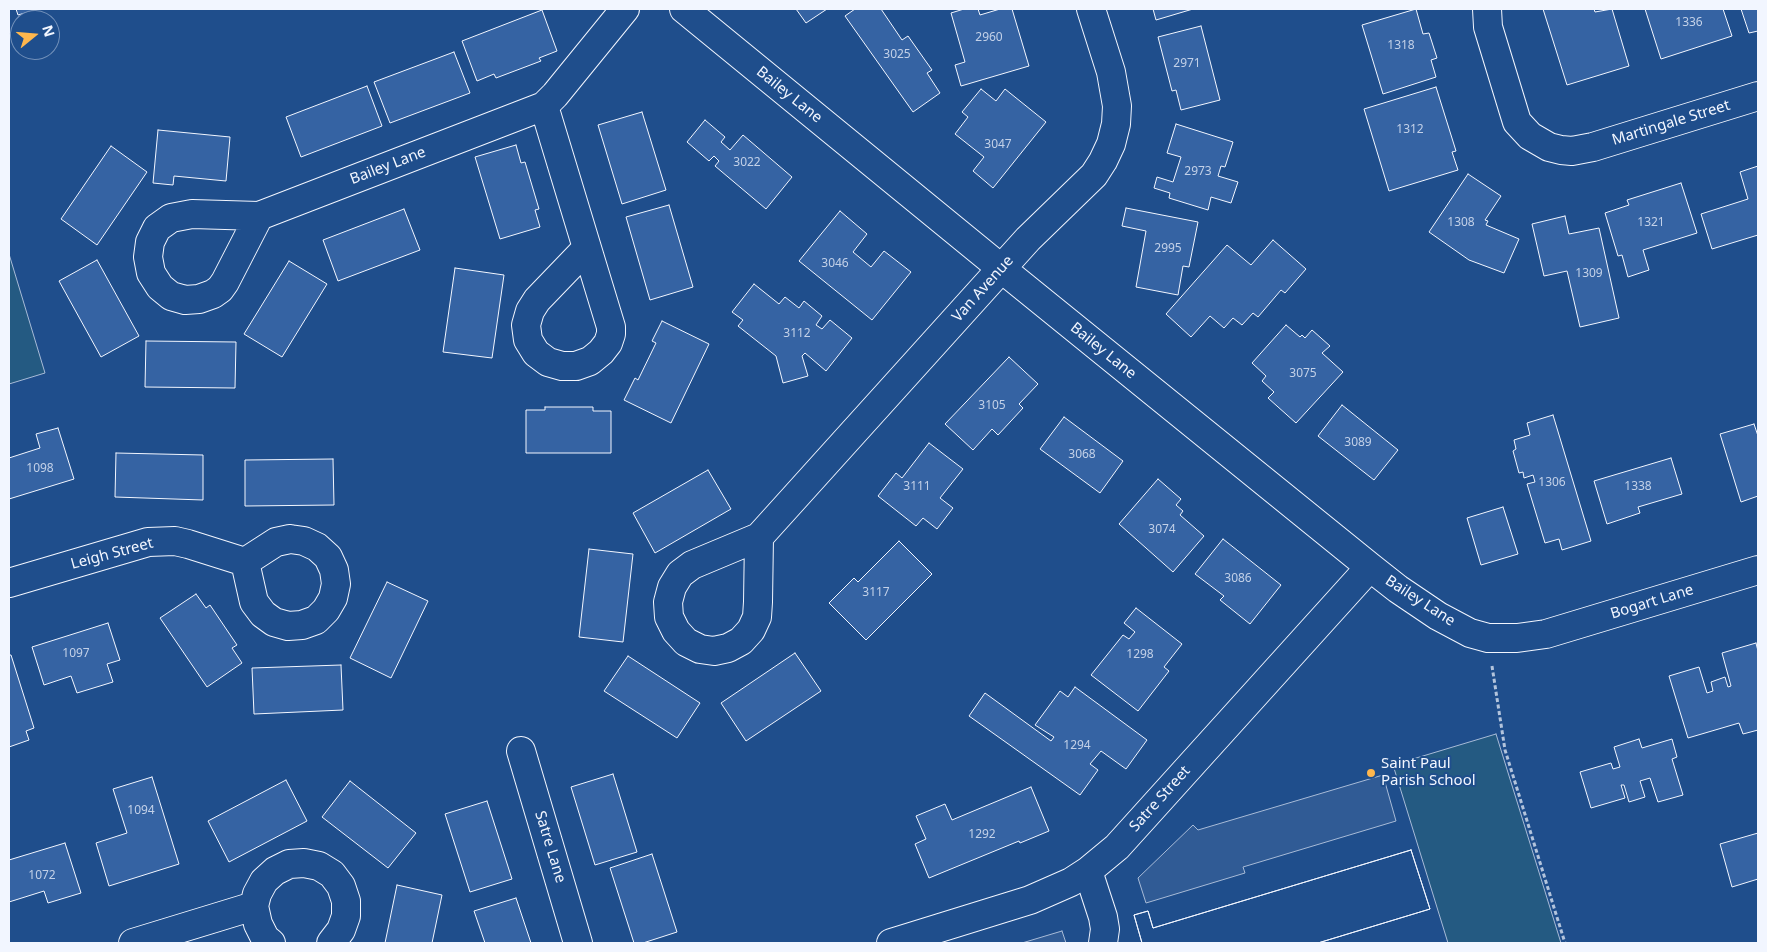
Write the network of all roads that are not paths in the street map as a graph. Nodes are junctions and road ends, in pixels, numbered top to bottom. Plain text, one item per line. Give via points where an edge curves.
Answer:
1 (625, 9) edge
2 (684, 9) edge
3 (1091, 9) edge
4 (1486, 9) edge
5 (1758, 96) edge
6 (544, 106) junction
7 (259, 216) dead end
8 (587, 248) dead end
9 (1002, 269) junction
10 (759, 538) dead end
11 (245, 562) dead end
12 (1370, 567) junction
13 (1758, 570) edge
14 (9, 583) edge
15 (1546, 634) joint
16 (521, 751) dead end
17 (1088, 871) junction
18 (254, 906) junction
19 (133, 943) edge
20 (271, 943) edge
21 (331, 943) edge
22 (578, 943) edge
23 (891, 943) edge
24 (1103, 943) edge

1 - 6 street, Bailey Lane
2 - 9 street, Bailey Lane
3 - 9 street, Van Avenue via 1115,89 1116,124 1111,144 1094,175
4 - 5 street, Martingale Street via 1488,27 1517,122 1530,136 1549,147 1583,149
6 - 7 street, Bailey Lane
6 - 8 street
9 - 10 street, Van Avenue
9 - 12 street, Bailey Lane
11 - 14 street, Leigh Street via 188,544 148,542
12 - 15 street, Bailey Lane via 1438,616 1470,633 1488,638
12 - 17 street, Satre Street via 1117,847
13 - 15 street, Bogart Lane
16 - 22 street, Satre Lane
17 - 23 street, Satre Street via 1030,900
17 - 24 street via 1103,917
18 - 19 street
18 - 20 street via 258,924
18 - 21 street via 264,881 275,871 289,864 319,866 332,874 346,901 346,916 341,930

